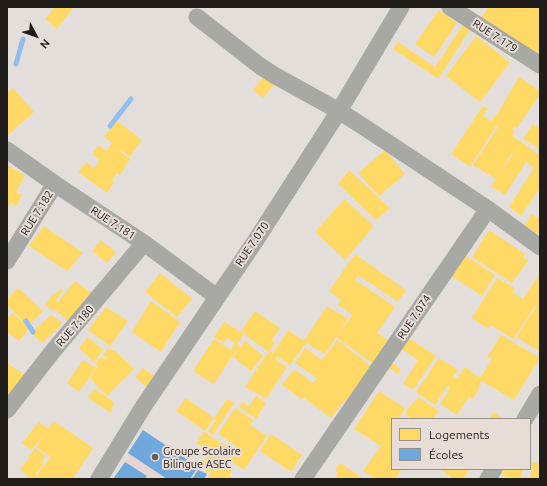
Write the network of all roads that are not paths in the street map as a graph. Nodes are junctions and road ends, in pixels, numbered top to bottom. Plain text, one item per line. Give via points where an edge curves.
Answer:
1 (401, 7) edge
2 (450, 7) edge
3 (197, 17) dead end
4 (540, 65) edge
5 (338, 111) junction
6 (7, 150) edge
7 (55, 184) junction
8 (488, 209) junction
9 (144, 243) junction
10 (540, 247) edge
11 (7, 261) edge
12 (217, 297) junction
13 (540, 394) edge
14 (7, 410) edge
15 (526, 418) edge
16 (493, 470) edge
17 (99, 479) edge
18 (303, 479) edge
19 (488, 479) edge

1 - 5 street, RUE 7.070
2 - 4 street, RUE 7.179
3 - 5 street via 260,66
5 - 8 street
5 - 12 street, RUE 7.070
6 - 7 street, RUE 7.181
7 - 9 street, RUE 7.181
7 - 11 street, RUE 7.182
8 - 10 street
8 - 18 street, RUE 7.074
9 - 12 street, RUE 7.181
9 - 14 street, RUE 7.180
12 - 17 street, RUE 7.070 via 143,407
13 - 15 street
16 - 19 street

